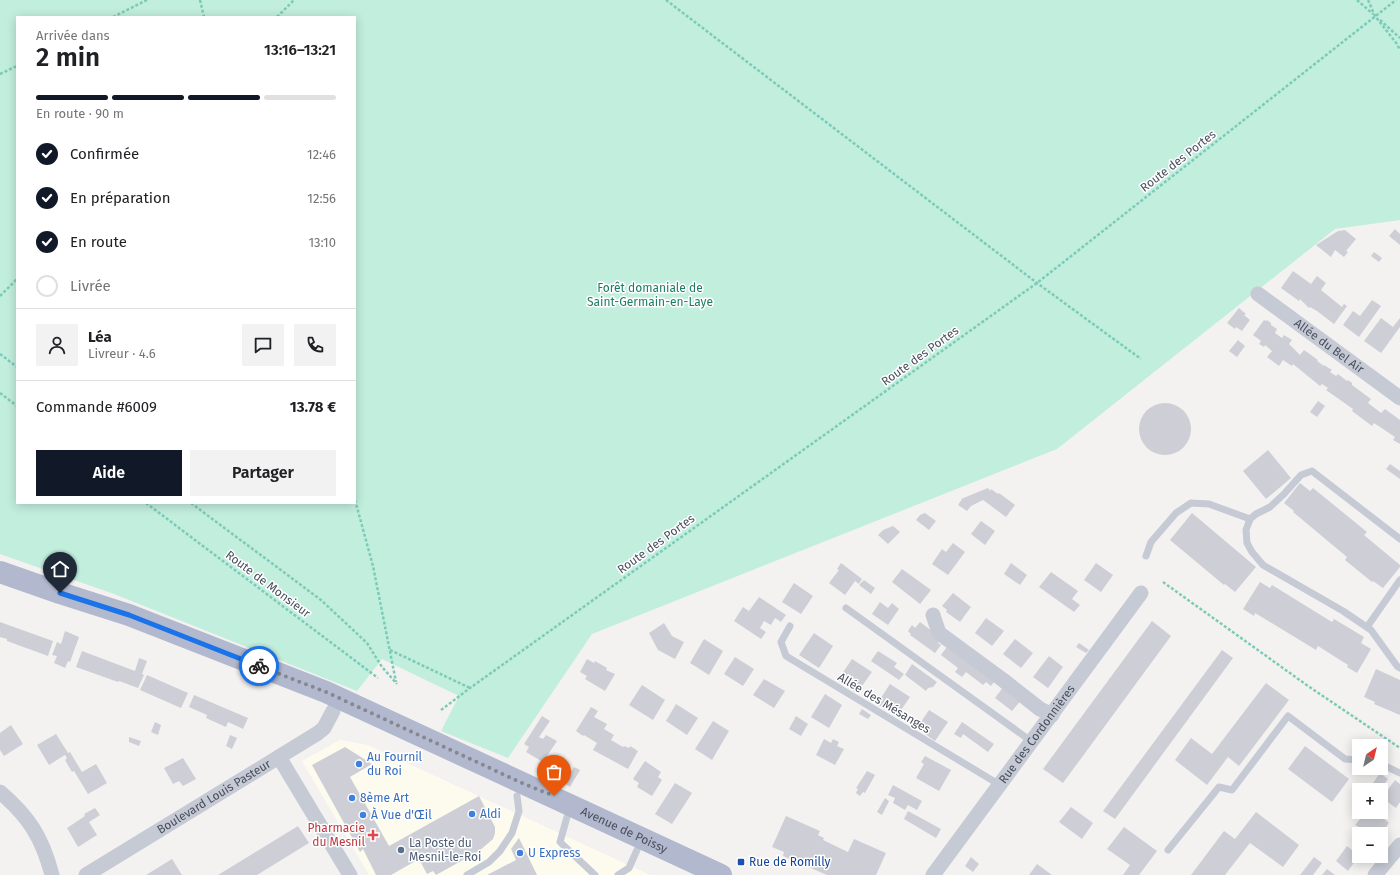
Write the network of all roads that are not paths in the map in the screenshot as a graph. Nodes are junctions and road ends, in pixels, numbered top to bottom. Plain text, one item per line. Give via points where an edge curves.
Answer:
1 (1258, 294) dead end
2 (1400, 398) edge
3 (1250, 519) junction
4 (1400, 539) edge
5 (1146, 556) dead end
6 (0, 572) edge
7 (1400, 580) edge
8 (1141, 593) dead end
9 (846, 608) dead end
10 (933, 615) dead end
11 (790, 626) dead end
12 (1368, 627) junction
13 (1400, 668) edge
14 (336, 704) junction
15 (1052, 716) junction
16 (1031, 741) junction
17 (279, 757) junction
18 (1352, 760) edge
19 (1388, 767) edge
20 (1400, 773) edge
21 (1000, 785) junction
22 (519, 789) junction
23 (0, 792) edge
24 (569, 811) junction
25 (1400, 845) edge
26 (637, 850) junction
27 (1168, 850) dead end
28 (52, 875) edge
29 (86, 875) edge
30 (350, 875) edge
31 (467, 875) edge
32 (595, 875) edge
33 (618, 875) edge
34 (691, 875) edge
35 (722, 875) edge
36 (933, 875) edge
37 (1376, 875) edge

1 - 2 street, Allée du Bel Air
3 - 4 lane via 1270,507 1302,475 1312,471
3 - 5 lane via 1209,504 1191,503 1176,513 1151,542
3 - 12 lane via 1246,530 1246,543 1263,565
6 - 14 main road, Avenue de Poissy via 129,615
7 - 12 lane
8 - 15 street, Rue des Cordonnières
9 - 16 lane
10 - 15 street via 939,633
11 - 21 lane, Allée des Mésanges via 782,642 786,656
12 - 13 lane
14 - 17 street, Boulevard Louis Pasteur via 324,728
14 - 22 main road, Avenue de Poissy
14 - 22 main road, Avenue de Poissy via 429,736
15 - 16 street, Rue des Cordonnières
16 - 21 street, Rue des Cordonnières
17 - 29 street, Boulevard Louis Pasteur
17 - 30 street
18 - 27 lane via 1345,759 1288,716 1232,790 1219,787
19 - 20 lane
21 - 36 street, Rue des Cordonnières
22 - 24 main road, Avenue de Poissy
22 - 31 lane via 519,811 512,833 489,862
23 - 28 street via 29,821 39,837
24 - 26 main road, Avenue de Poissy
24 - 32 lane via 560,842
24 - 35 main road, Avenue de Poissy
25 - 37 street
26 - 33 lane via 629,868
26 - 34 main road, Avenue de Poissy

